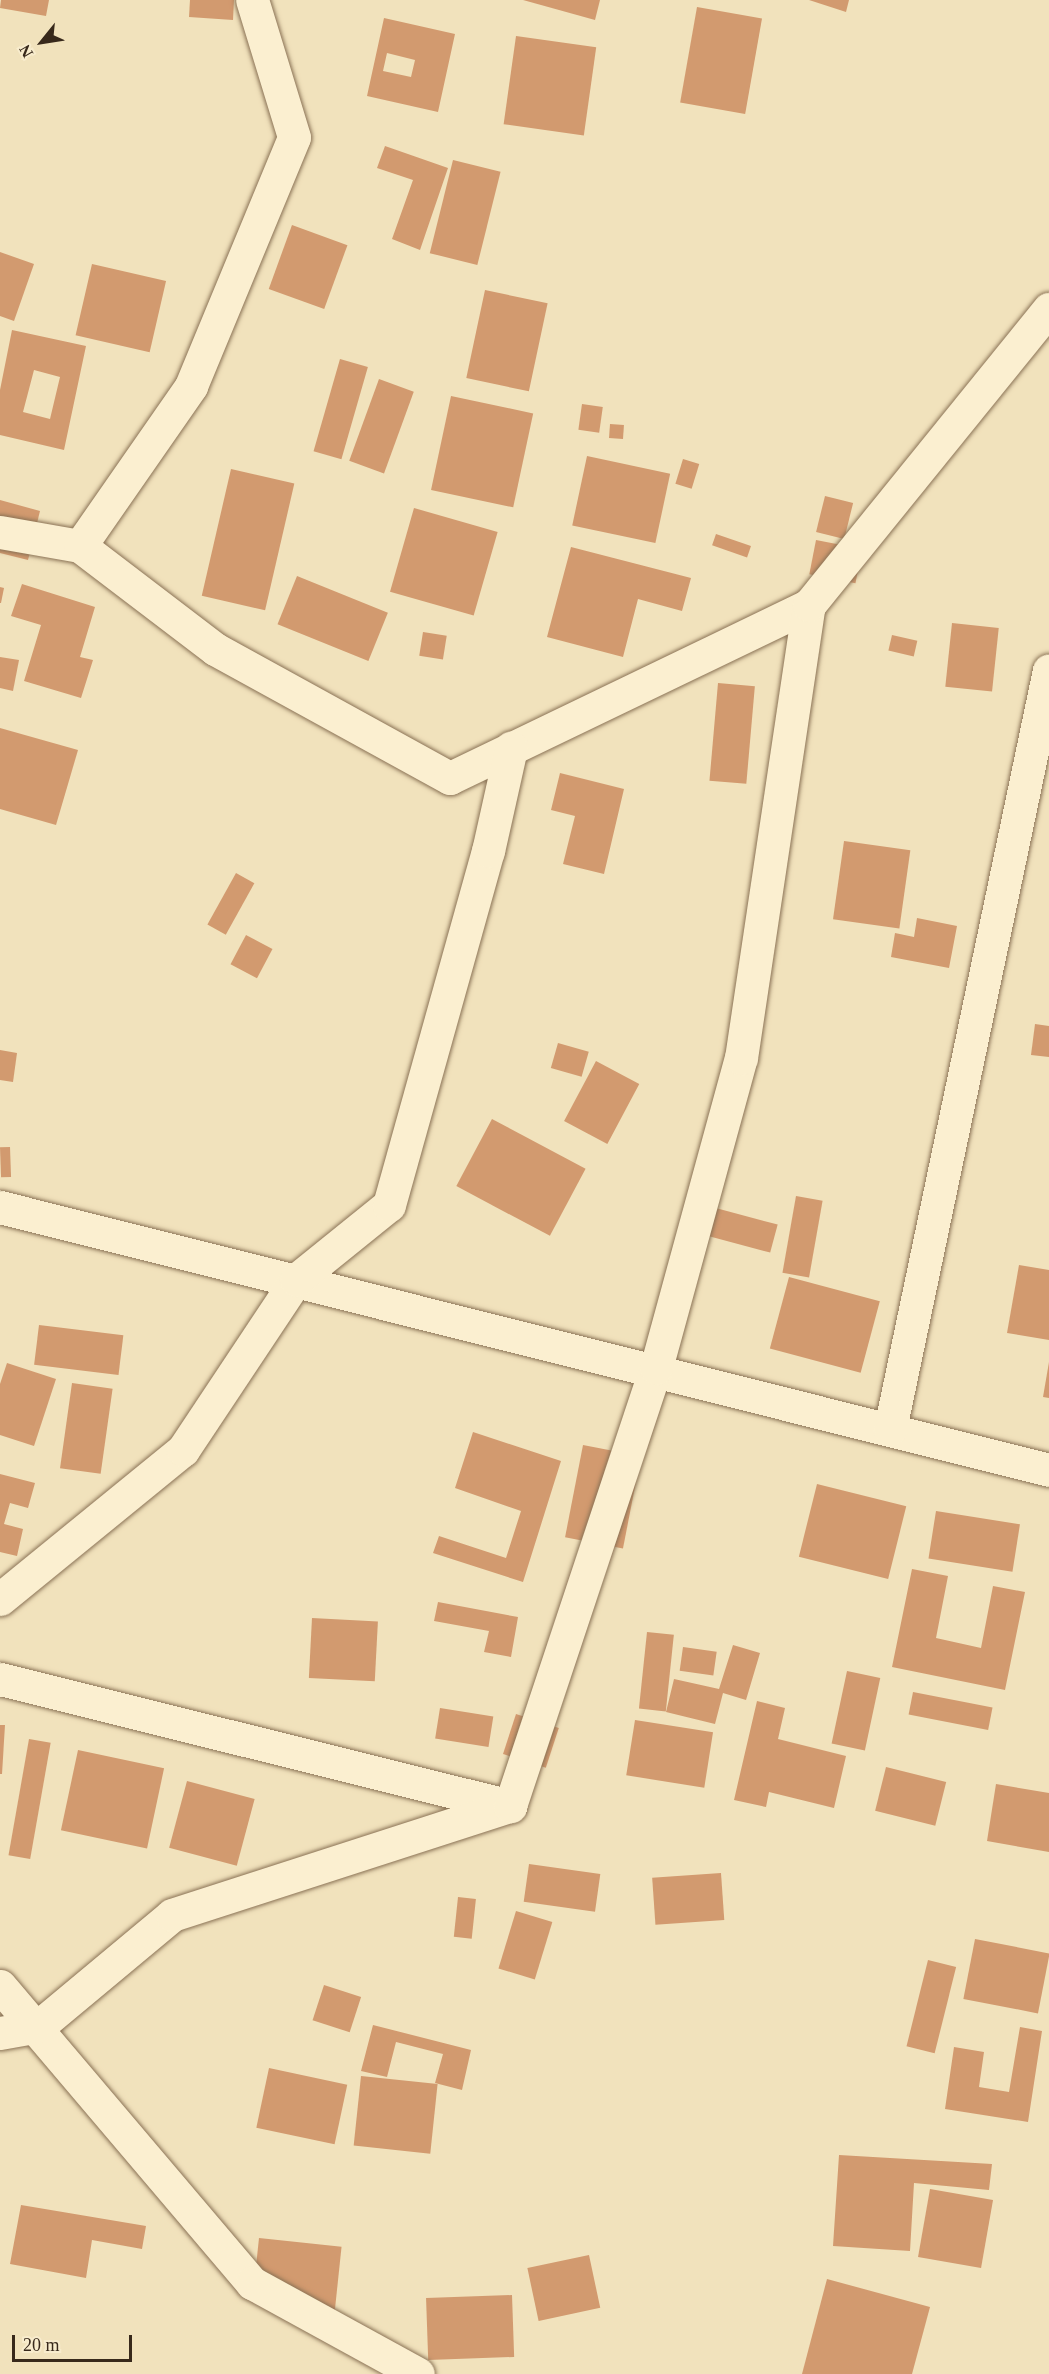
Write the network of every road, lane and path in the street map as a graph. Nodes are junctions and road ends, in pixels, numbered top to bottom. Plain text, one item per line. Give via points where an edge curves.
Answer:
1 (252, 0) edge
2 (1049, 309) edge
3 (0, 532) edge
4 (80, 546) junction
5 (809, 605) junction
6 (1049, 670) edge
7 (511, 748) junction
8 (0, 1207) edge
9 (297, 1280) junction
10 (656, 1368) junction
11 (890, 1429) junction
12 (1049, 1470) edge
13 (0, 1599) edge
14 (0, 1679) edge
15 (510, 1806) junction
16 (0, 1986) edge
17 (39, 2026) junction
18 (0, 2033) edge
19 (418, 2374) edge

1 - 4 street via 294,137 190,386
2 - 5 street
3 - 4 street
4 - 7 street via 215,649 450,778
5 - 7 street
5 - 10 street via 741,1058
6 - 11 street
7 - 9 street via 488,851 389,1205
8 - 9 street
9 - 10 street
9 - 13 street via 183,1450
10 - 11 street
10 - 15 street
11 - 12 street
14 - 15 street
15 - 17 street via 172,1916
16 - 17 street
17 - 18 street
17 - 19 street via 252,2283

